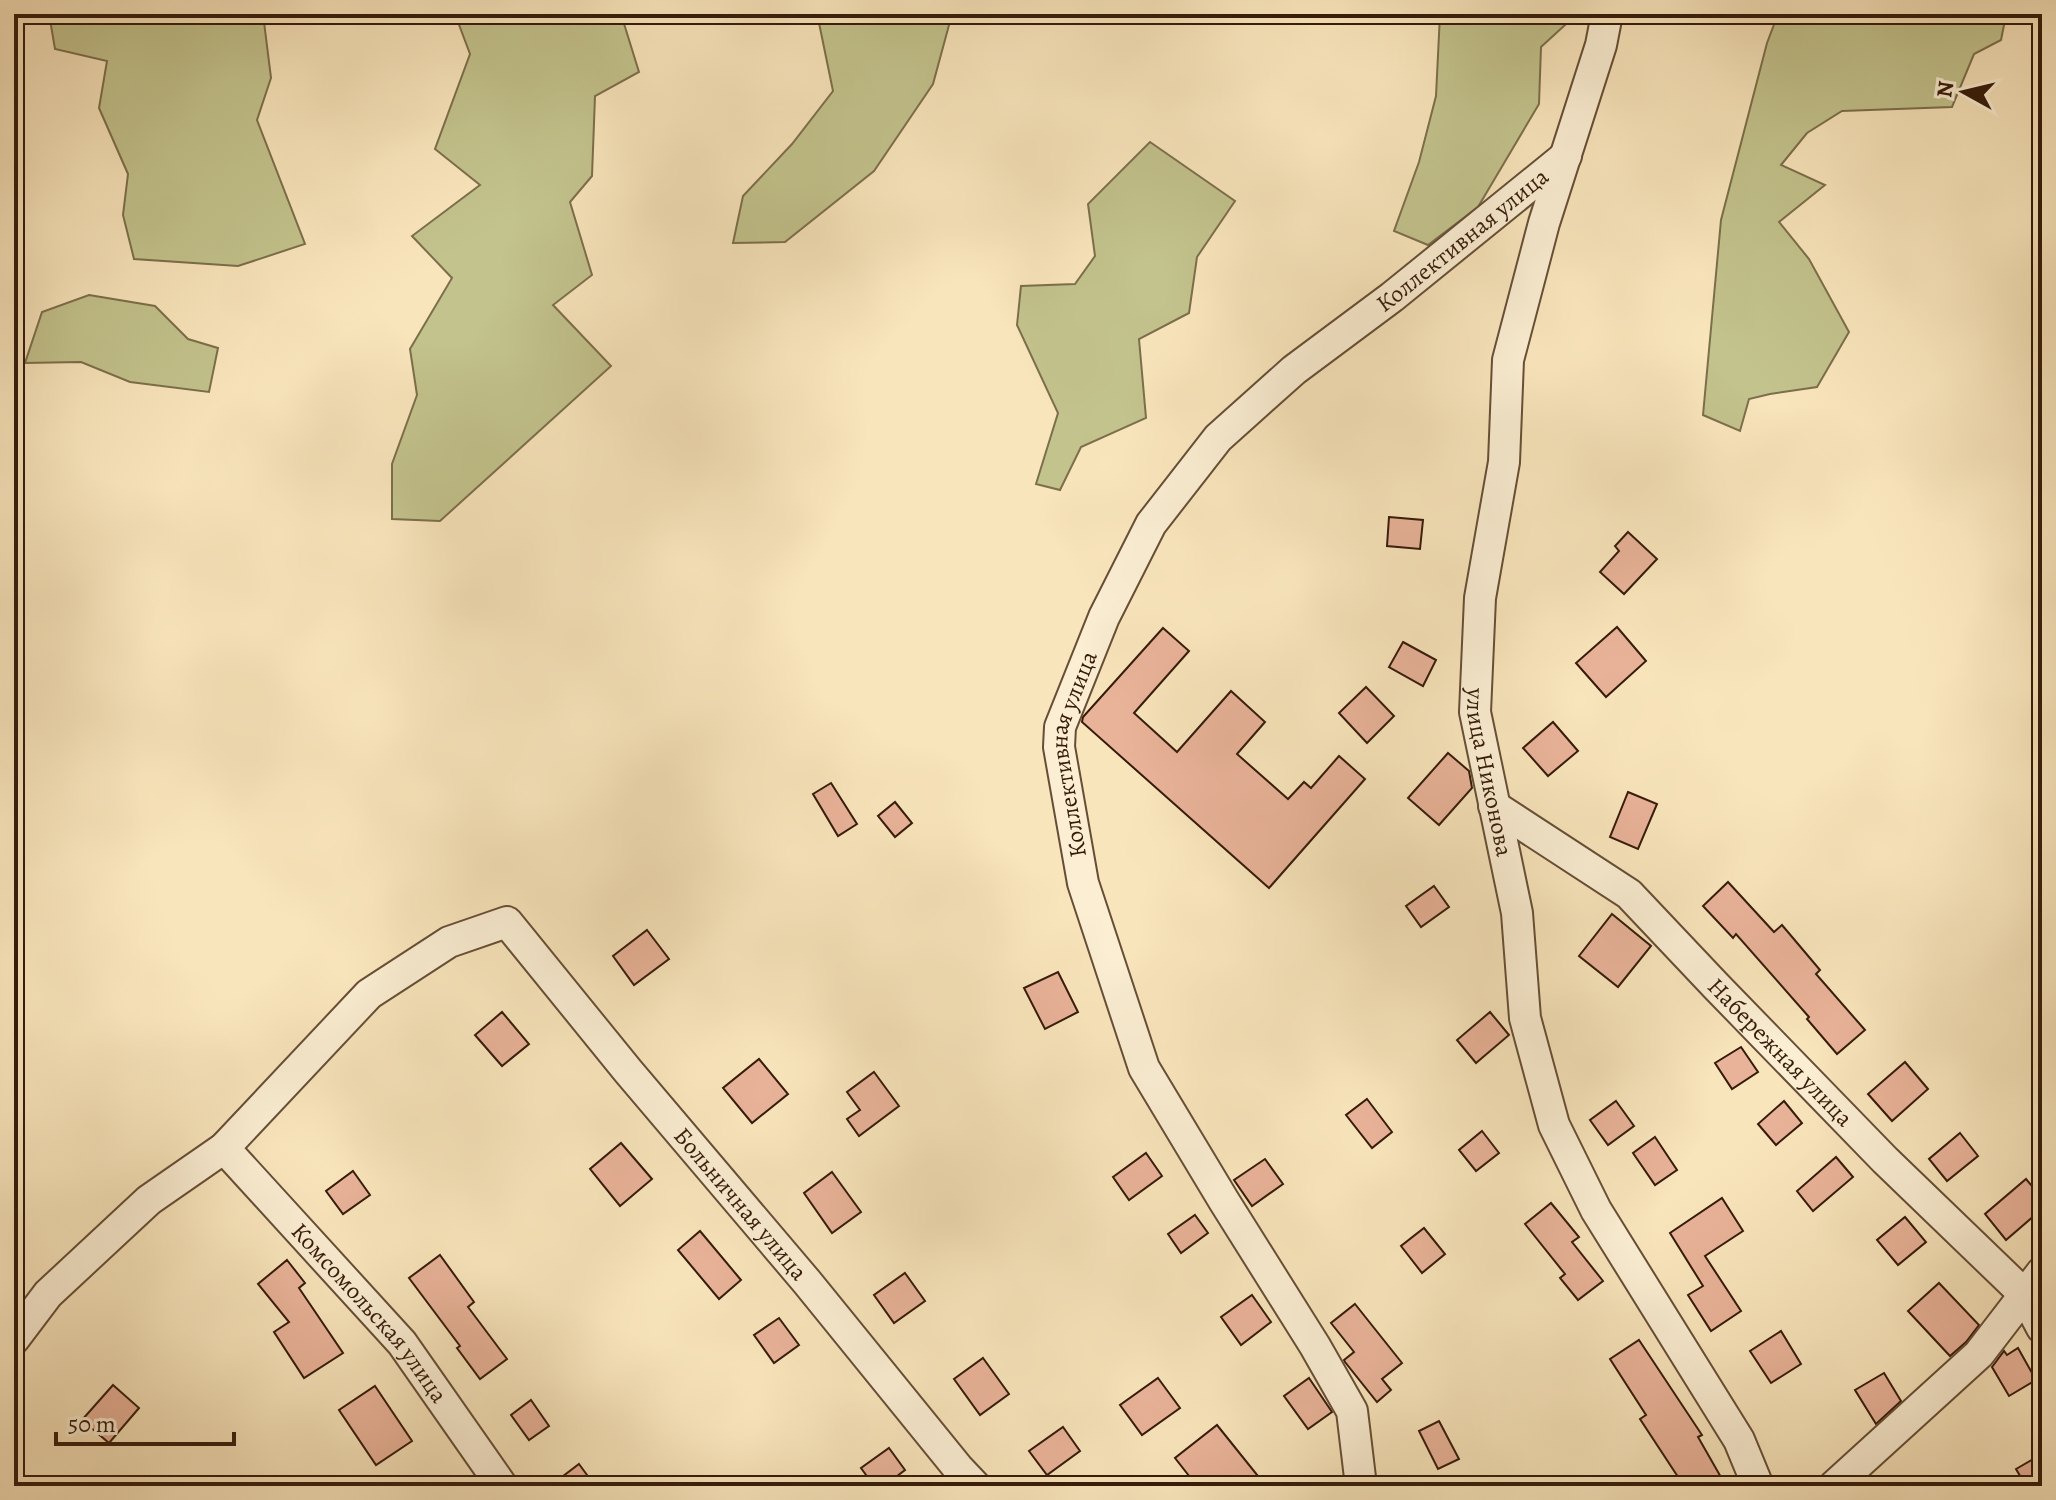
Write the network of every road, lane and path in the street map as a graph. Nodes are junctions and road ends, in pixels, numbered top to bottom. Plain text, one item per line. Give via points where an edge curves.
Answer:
1 (1607, 14) edge
2 (1566, 156) junction
3 (1494, 806) junction
4 (224, 1148) junction
5 (2033, 1283) edge
6 (2042, 1328) edge
7 (14, 1339) edge
8 (502, 1486) edge
9 (975, 1486) edge
10 (1361, 1486) edge
11 (1758, 1486) edge
12 (1834, 1486) edge

1 - 2 street, улица Никонова
2 - 3 street, улица Никонова via 1508,360 1504,462 1480,598 1475,712
2 - 10 street, Коллективная улица via 1294,370 1218,438 1151,524 1104,617 1060,727 1083,883 1144,1068 1352,1411
3 - 5 street, Набережная улица via 1629,894 1885,1160
3 - 11 street, улица Никонова via 1517,913 1525,1018 1554,1125 1596,1210 1739,1440
4 - 7 street via 149,1200 48,1294
4 - 8 street, Комсомольская улица via 402,1343
4 - 9 street, Больничная улица via 369,994 449,942 507,922
5 - 6 street, Набережная улица
5 - 12 street via 1979,1354

